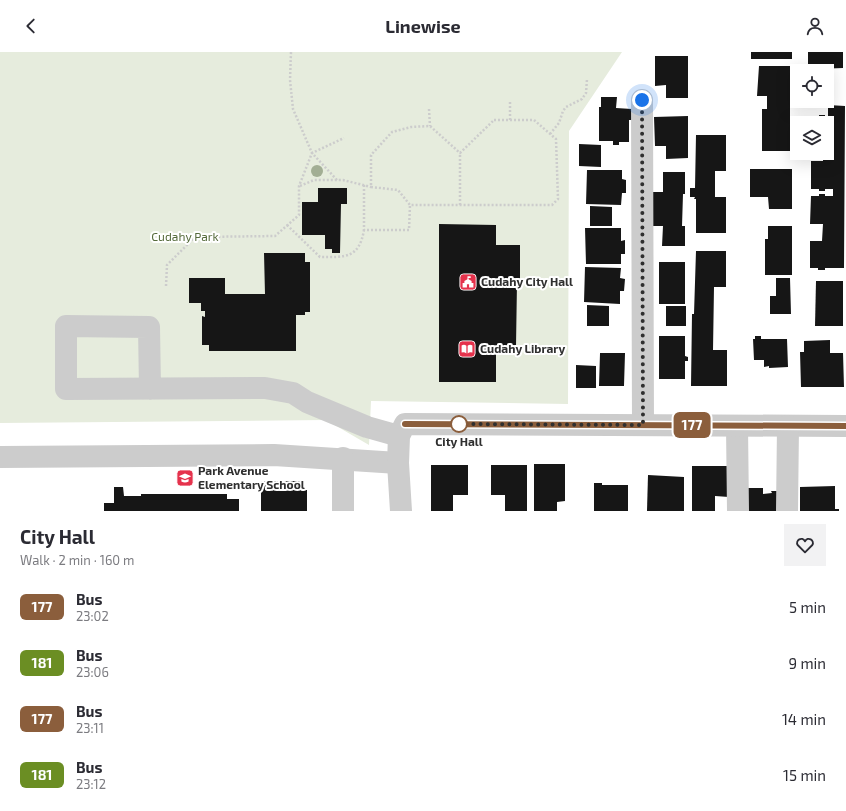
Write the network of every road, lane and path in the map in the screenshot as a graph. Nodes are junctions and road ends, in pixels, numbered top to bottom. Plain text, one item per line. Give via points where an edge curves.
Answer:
1 (291, 52) edge
2 (587, 79) dead end
3 (642, 100) dead end
4 (510, 102) dead end
5 (429, 109) dead end
6 (510, 120) junction
7 (430, 126) junction
8 (550, 134) junction
9 (344, 138) dead end
10 (312, 153) junction
11 (460, 153) junction
12 (337, 180) junction
13 (364, 185) junction
14 (299, 186) junction
15 (371, 187) junction
16 (410, 205) junction
17 (460, 205) junction
18 (287, 225) junction
19 (364, 230) junction
20 (326, 257) junction
21 (326, 262) dead end
22 (166, 286) dead end
23 (150, 389) junction
24 (643, 425) junction
25 (737, 426) junction
26 (788, 426) junction
27 (846, 426) edge
28 (402, 430) junction
29 (0, 457) edge
30 (343, 458) junction
31 (398, 463) junction
32 (343, 511) edge
33 (401, 511) edge
34 (738, 511) edge
35 (787, 511) edge

1 - 10 path via 293,109
2 - 8 path via 586,93 582,99 566,107 559,123
3 - 24 street
4 - 6 path
5 - 7 path
6 - 8 path via 534,120
6 - 11 path via 494,120
7 - 11 path
7 - 15 path via 392,132 371,155
8 - 17 path via 556,139 558,198 552,205
9 - 10 path
10 - 12 path
10 - 14 path
11 - 17 path
12 - 13 path
12 - 14 path via 314,180
13 - 15 path
13 - 19 path
14 - 18 path via 299,215
15 - 16 path via 398,190
16 - 17 path
16 - 19 path via 409,230
18 - 20 path via 320,257
18 - 22 path via 275,236 196,237 167,265
19 - 20 path via 358,249 342,258
20 - 21 path
23 - 23 street via 149,327 66,326 66,389
23 - 28 street via 265,388 293,394 367,427
24 - 25 street
24 - 28 street
25 - 26 street
25 - 34 street
26 - 27 street
26 - 35 street
28 - 31 street
29 - 30 street via 274,455
30 - 31 street
30 - 32 street
31 - 33 street

